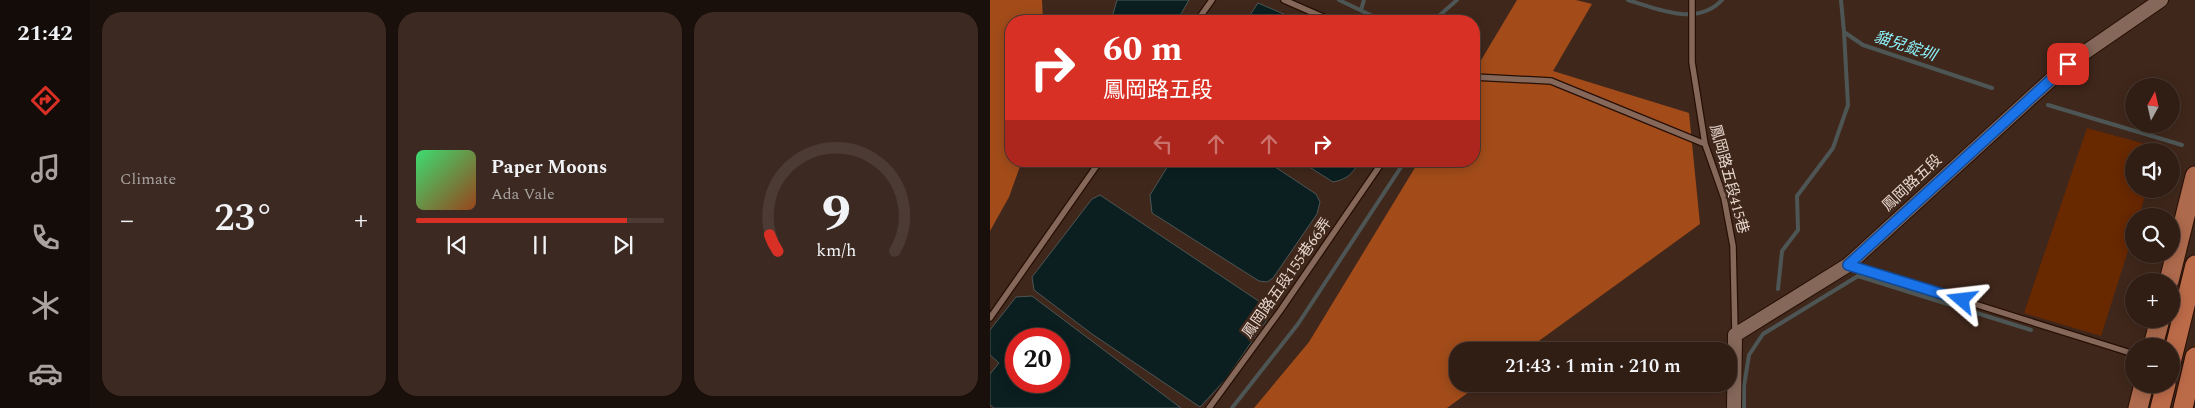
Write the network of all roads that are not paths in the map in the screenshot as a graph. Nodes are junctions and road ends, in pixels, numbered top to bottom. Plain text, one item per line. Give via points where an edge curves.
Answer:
1 (1212, 0) edge
2 (1284, 0) edge
3 (1692, 0) edge
4 (2161, 0) edge
5 (1201, 15) edge
6 (1318, 15) edge
7 (1480, 77) edge
8 (1705, 144) junction
9 (1096, 167) edge
10 (1379, 167) edge
11 (2195, 176) edge
12 (1848, 265) junction
13 (2195, 265) edge
14 (2171, 273) edge
15 (990, 318) edge
16 (1735, 335) junction
17 (2177, 338) edge
18 (2125, 351) edge
19 (2195, 357) edge
20 (2142, 393) edge
21 (2164, 393) edge
22 (1209, 408) edge
23 (1734, 408) edge
24 (2138, 408) edge
25 (2160, 408) edge
26 (2183, 408) edge

1 - 5 lane
2 - 6 lane
3 - 8 lane, 鳳岡路五段415巷 via 1692,62
4 - 12 street, 鳳岡路五段 via 2068,64
7 - 8 lane via 1551,81
8 - 16 lane, 鳳岡路五段415巷 via 1724,198 1734,246
9 - 15 lane
10 - 22 lane, 鳳岡路五段155巷66弄
11 - 14 main road
12 - 16 street, 鳳岡路五段
12 - 18 lane
13 - 17 highway
16 - 23 street
19 - 26 highway
20 - 24 main road
21 - 25 highway

